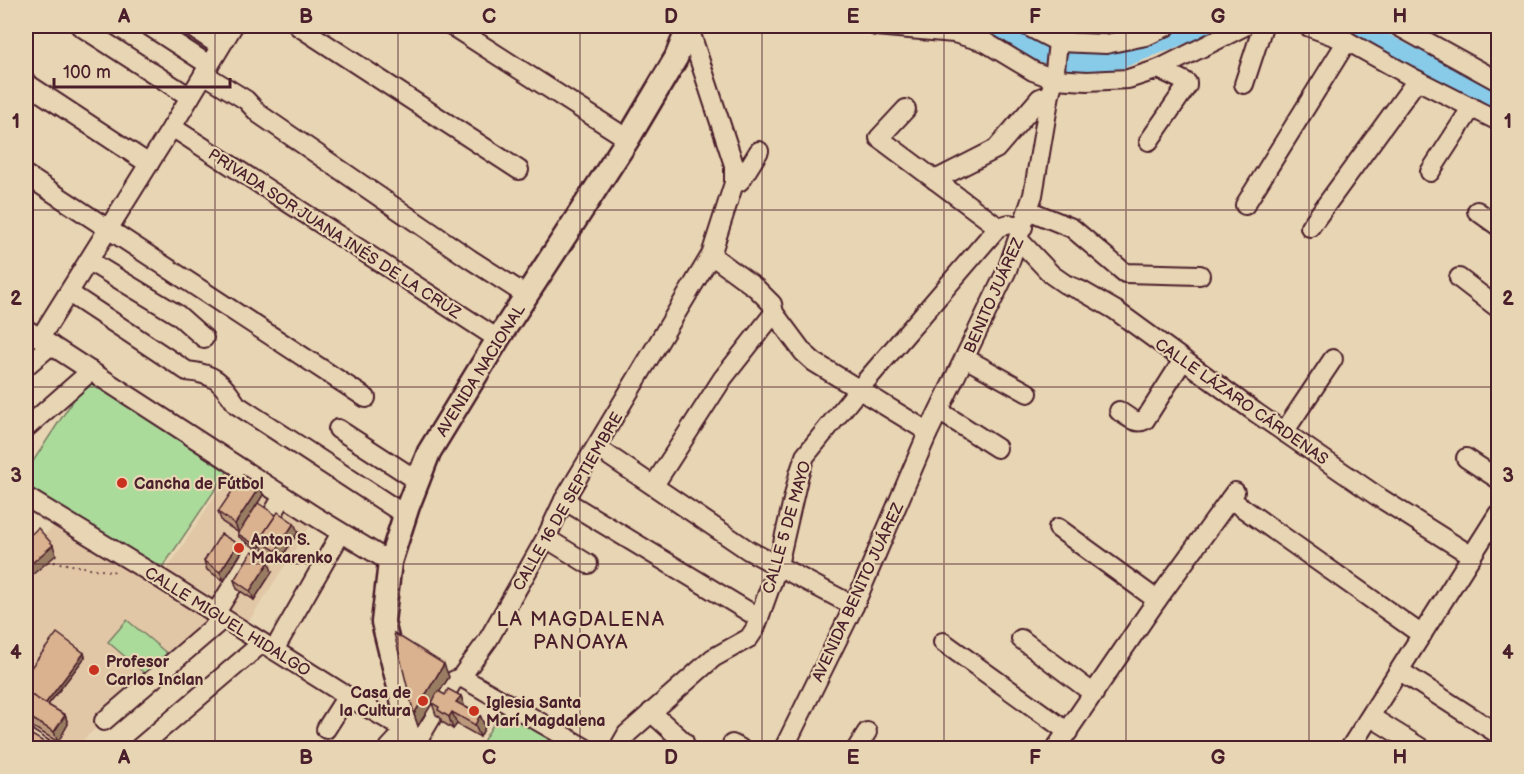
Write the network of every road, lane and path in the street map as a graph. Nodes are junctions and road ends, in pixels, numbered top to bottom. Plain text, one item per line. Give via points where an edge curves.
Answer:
1 (80, 26) edge
2 (149, 26) edge
3 (190, 26) edge
4 (233, 26) edge
5 (298, 26) edge
6 (452, 26) edge
7 (876, 26) edge
8 (1027, 26) edge
9 (1066, 26) edge
10 (1167, 26) edge
11 (1245, 26) edge
12 (1263, 26) edge
13 (1307, 26) edge
14 (1398, 26) edge
15 (689, 27) edge
16 (1347, 41) junction
17 (220, 46) junction
18 (1055, 66) junction
19 (207, 69) junction
20 (1159, 69) junction
21 (1417, 80) junction
22 (1498, 81) edge
23 (26, 83) edge
24 (1245, 84) dead end
25 (190, 96) junction
26 (1472, 106) junction
27 (906, 110) dead end
28 (1498, 121) edge
29 (172, 128) junction
30 (628, 139) junction
31 (1149, 141) dead end
32 (759, 151) dead end
33 (149, 164) junction
34 (519, 170) dead end
35 (1430, 172) dead end
36 (26, 176) edge
37 (935, 180) junction
38 (734, 183) junction
39 (1245, 205) dead end
40 (1477, 211) dead end
41 (1023, 225) junction
42 (998, 226) junction
43 (1498, 226) edge
44 (1310, 227) dead end
45 (108, 230) junction
46 (711, 255) junction
47 (89, 261) junction
48 (1200, 275) dead end
49 (1459, 278) dead end
50 (69, 293) junction
51 (526, 295) junction
52 (1498, 308) edge
53 (774, 314) junction
54 (39, 337) edge
55 (204, 338) dead end
56 (498, 339) junction
57 (965, 358) junction
58 (1333, 359) dead end
59 (1183, 360) junction
60 (26, 366) edge
61 (91, 371) junction
62 (859, 389) junction
63 (1028, 393) dead end
64 (366, 398) dead end
65 (939, 411) junction
66 (1119, 411) dead end
67 (26, 428) edge
68 (338, 429) dead end
69 (1284, 432) junction
70 (927, 435) junction
71 (596, 447) junction
72 (997, 448) dead end
73 (1466, 458) dead end
74 (1498, 479) edge
75 (418, 481) junction
76 (654, 485) junction
77 (284, 496) junction
78 (26, 497) edge
79 (564, 501) junction
80 (272, 515) edge
81 (405, 515) junction
82 (1496, 523) edge
83 (1058, 528) dead end
84 (341, 533) junction
85 (546, 538) junction
86 (256, 548) edge
87 (1472, 556) junction
88 (48, 561) edge
89 (390, 562) junction
90 (588, 564) dead end
91 (117, 565) dead end
92 (778, 565) junction
93 (1157, 600) junction
94 (854, 606) junction
95 (219, 616) junction
96 (759, 618) junction
97 (1422, 635) junction
98 (1021, 639) dead end
99 (943, 642) dead end
100 (268, 646) junction
101 (1400, 670) junction
102 (461, 677) junction
103 (1094, 694) junction
104 (347, 696) junction
105 (651, 712) junction
106 (1371, 717) junction
107 (104, 721) dead end
108 (326, 729) dead end
109 (867, 732) dead end
110 (1068, 732) junction
111 (1498, 734) edge
112 (26, 738) edge
113 (415, 742) edge
114 (684, 742) dead end
115 (42, 748) edge
116 (139, 748) edge
117 (389, 748) edge
118 (585, 748) edge
119 (619, 748) edge
120 (784, 748) edge
121 (857, 748) edge
122 (1056, 748) edge
123 (1350, 748) edge
124 (1421, 748) edge

1 - 25 street
2 - 19 street
3 - 17 street
4 - 17 street
5 - 34 street
6 - 30 street
7 - 18 street via 954,33 984,42 1033,71
8 - 18 street
9 - 18 street
10 - 18 street via 1146,36 1106,44
11 - 20 street
12 - 24 street
13 - 16 street
14 - 22 street
15 - 30 main road, AVENIDA NACIONAL via 676,58
15 - 38 street via 734,165
16 - 21 street
16 - 39 street
17 - 19 street
18 - 20 street via 1087,81 1128,79
18 - 37 street via 1040,98 996,149
18 - 41 street, BENITO JUÁREZ via 1033,195
19 - 25 street
19 - 51 street via 259,114
20 - 31 street via 1187,86
21 - 26 street
21 - 44 street
23 - 33 street
25 - 29 street
26 - 28 street
26 - 35 street
27 - 37 street via 879,138
29 - 33 street
29 - 56 street, PRIVADA SOR JUANA INÉS DE LA CRUZ
30 - 51 main road, AVENIDA NACIONAL
32 - 38 street via 741,180
33 - 45 street
36 - 45 street
37 - 42 street
38 - 46 street, CALLE 16 DE SEPTIEMBRE
40 - 43 street
41 - 42 street
41 - 48 street via 1072,228 1125,273
41 - 57 street, BENITO JUÁREZ via 1007,270
41 - 59 street, CALLE LÁZARO CÁRDENAS via 1052,275 1114,310
42 - 62 street, CALLE 5 DE MAYO
45 - 47 street
45 - 64 street
46 - 53 street via 756,288 772,304
46 - 71 street, CALLE 16 DE SEPTIEMBRE
47 - 50 street
47 - 55 street via 178,315
49 - 52 street
50 - 54 street
50 - 81 street via 187,371 216,379 237,405
51 - 56 main road, AVENIDA NACIONAL
53 - 62 street via 808,357
53 - 76 street via 723,378
54 - 60 street
54 - 61 street
56 - 75 main road, AVENIDA NACIONAL via 429,452
57 - 63 street
57 - 65 street, BENITO JUÁREZ
58 - 69 street
59 - 66 street via 1145,420 1135,421
59 - 69 street, CALLE LÁZARO CÁRDENAS
61 - 67 street
61 - 77 street
62 - 70 street via 925,430
62 - 92 street, CALLE 5 DE MAYO via 805,456
65 - 70 street, BENITO JUÁREZ
65 - 72 street
68 - 75 street
69 - 87 street, CALLE LÁZARO CÁRDENAS
70 - 94 street, AVENIDA BENITO JUÁREZ
71 - 76 street
71 - 79 street, CALLE 16 DE SEPTIEMBRE
73 - 74 street
75 - 81 main road, AVENIDA NACIONAL
76 - 92 street via 748,550
77 - 80 street
77 - 84 street
78 - 95 street, CALLE MIGUEL HIDALGO via 171,590
79 - 85 street, CALLE 16 DE SEPTIEMBRE
79 - 96 street
81 - 89 main road, AVENIDA NACIONAL
82 - 87 street
83 - 93 street
84 - 89 street
84 - 100 street
85 - 90 street
85 - 102 street, CALLE 16 DE SEPTIEMBRE via 488,640
86 - 95 street
87 - 97 street
88 - 91 path via 113,572
89 - 113 main road, AVENIDA NACIONAL via 383,622
92 - 94 street
92 - 96 street, CALLE 5 DE MAYO
93 - 97 street via 1233,496
93 - 103 street
94 - 120 street, AVENIDA BENITO JUÁREZ
95 - 100 street, CALLE MIGUEL HIDALGO
95 - 107 street
96 - 105 street, CALLE 5 DE MAYO via 749,638 712,658
97 - 101 street
98 - 103 street
99 - 110 street
100 - 104 street, CALLE MIGUEL HIDALGO
100 - 116 street
101 - 106 street
101 - 111 street
102 - 113 street, CALLE 16 DE SEPTIEMBRE via 453,681
102 - 118 street
103 - 110 street
104 - 108 street
104 - 113 street, CALLE MIGUEL HIDALGO via 394,723
105 - 114 street
105 - 119 street, CALLE 5 DE MAYO via 627,734
106 - 123 street
106 - 124 street
109 - 121 street
110 - 122 street
112 - 115 street
113 - 117 street, CALLE 16 DE SEPTIEMBRE

